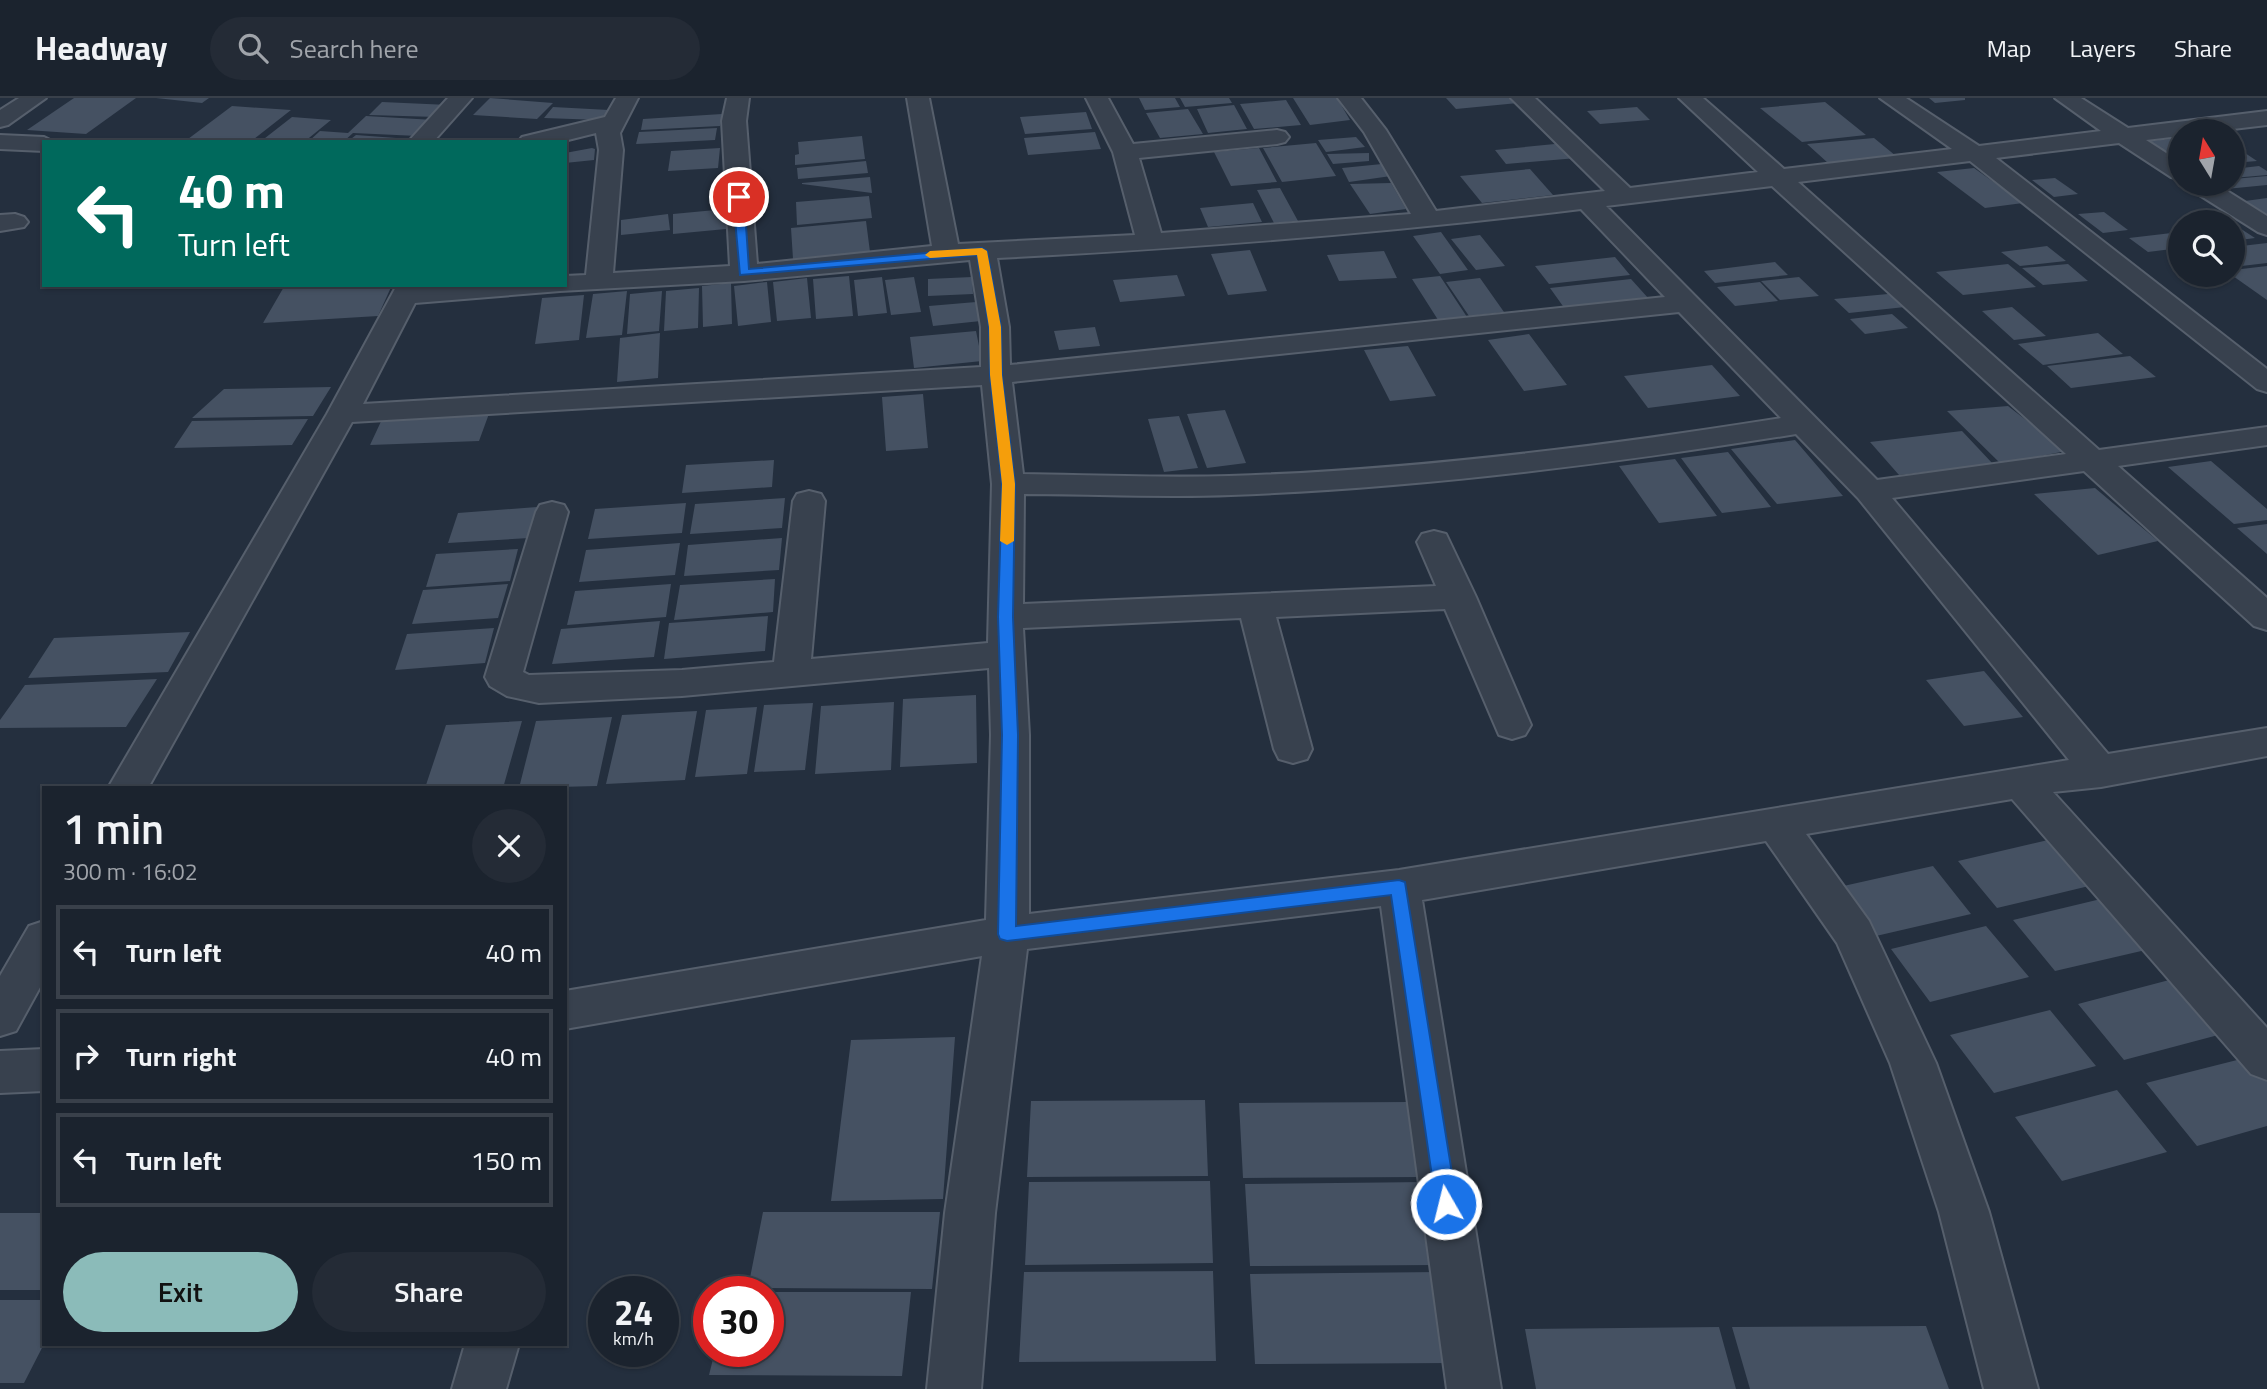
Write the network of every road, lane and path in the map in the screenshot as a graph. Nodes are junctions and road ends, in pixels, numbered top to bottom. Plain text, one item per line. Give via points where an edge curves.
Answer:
1 (35, 98) edge
2 (461, 98) edge
3 (627, 98) edge
4 (738, 98) edge
5 (918, 98) edge
6 (1097, 98) edge
7 (1349, 98) edge
8 (1522, 98) edge
9 (1690, 98) edge
10 (1891, 98) edge
11 (2066, 98) edge
12 (2253, 98) edge
13 (2267, 106) edge
14 (2267, 118) edge
15 (0, 120) edge
16 (612, 122) junction
17 (2124, 135) junction
18 (1276, 137) dead end
19 (422, 140) edge
20 (538, 140) edge
21 (0, 142) edge
22 (42, 144) edge
23 (1125, 152) junction
24 (1977, 155) junction
25 (2168, 164) edge
26 (1780, 178) junction
27 (2218, 196) edge
28 (1625, 197) junction
29 (1587, 201) junction
30 (1428, 220) junction
31 (2267, 228) edge
32 (1150, 242) junction
33 (964, 252) junction
34 (744, 273) junction
35 (599, 282) junction
36 (567, 284) edge
37 (494, 287) edge
38 (409, 290) edge
39 (1687, 303) junction
40 (996, 375) junction
41 (2267, 383) edge
42 (342, 414) junction
43 (1803, 424) junction
44 (2267, 436) edge
45 (2093, 460) junction
46 (1008, 484) junction
47 (1869, 491) junction
48 (809, 501) dead end
49 (552, 512) dead end
50 (1434, 542) dead end
51 (1460, 597) junction
52 (1256, 608) junction
53 (2267, 618) edge
54 (1006, 635) junction
55 (792, 674) junction
56 (1512, 725) dead end
57 (2267, 742) edge
58 (1293, 749) dead end
59 (2101, 772) junction
60 (2022, 784) junction
61 (129, 786) edge
62 (1777, 825) junction
63 (1399, 887) junction
64 (1007, 934) junction
65 (42, 943) edge
66 (567, 1010) edge
67 (0, 1017) edge
68 (2267, 1059) edge
69 (42, 1070) edge
70 (0, 1072) edge
71 (491, 1346) edge
72 (479, 1389) edge
73 (954, 1389) edge
74 (1474, 1389) edge
75 (2011, 1389) edge

1 - 15 street
2 - 19 street
3 - 16 street
4 - 34 street via 734,121
5 - 33 street
6 - 23 street
7 - 30 street via 1374,130
8 - 28 street
9 - 26 street
10 - 24 street
11 - 17 street
12 - 13 street
14 - 17 street
16 - 20 street
16 - 35 street
17 - 24 street
17 - 25 street
18 - 23 street
21 - 22 street
23 - 32 street
24 - 26 street
24 - 41 street
26 - 28 street
26 - 45 street
27 - 31 street
28 - 29 street
29 - 30 street
29 - 39 street
30 - 32 street
32 - 33 street
33 - 34 street
33 - 40 street via 995,327
34 - 35 street
35 - 36 street
37 - 38 street
38 - 42 street
39 - 40 street
39 - 43 street
40 - 42 street
40 - 46 street
42 - 61 street
43 - 46 street via 1677,444 1260,484
43 - 47 street
44 - 45 street
45 - 47 street
45 - 53 street
46 - 54 street
47 - 59 street
48 - 55 street
49 - 55 street via 503,677 520,687 539,690
50 - 51 street
51 - 52 street
51 - 56 street
52 - 54 street
52 - 58 street
54 - 55 street
54 - 64 street via 1010,735
57 - 59 street
59 - 60 street
60 - 62 street
60 - 68 street
62 - 63 street
62 - 75 street via 1854,934 1913,1063 1964,1212
63 - 64 street
63 - 74 street
64 - 66 street
64 - 73 street via 970,1213
65 - 67 street
69 - 70 street
71 - 72 street

